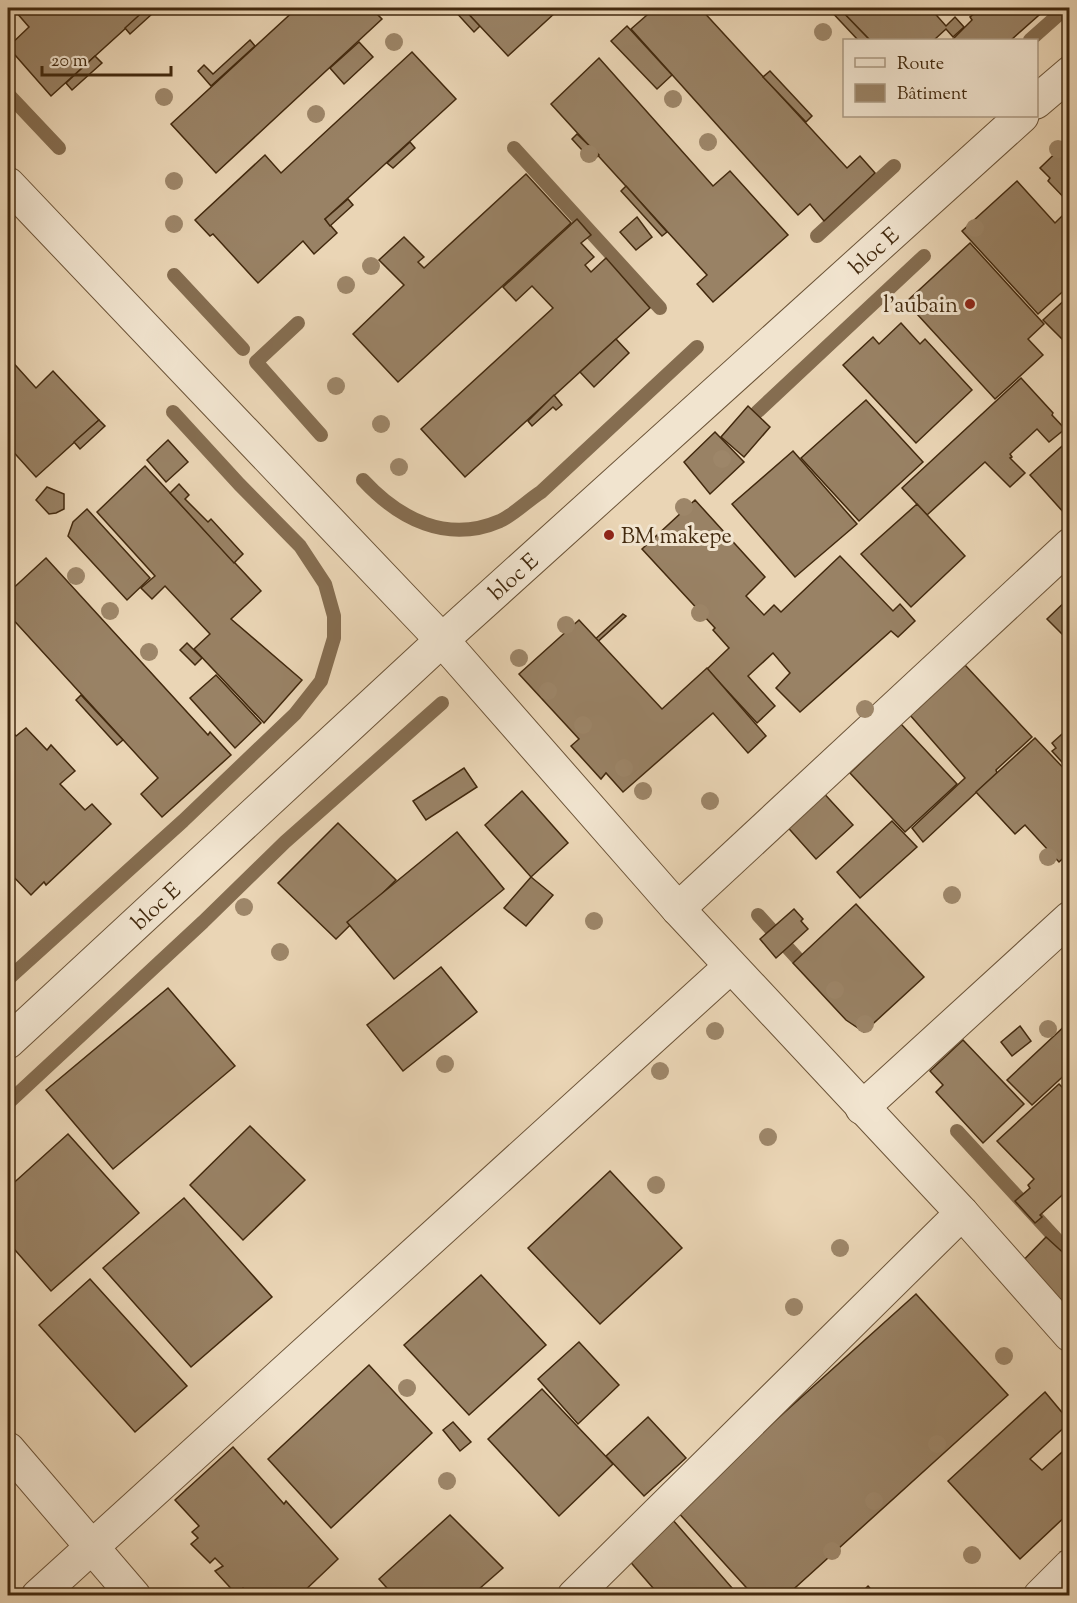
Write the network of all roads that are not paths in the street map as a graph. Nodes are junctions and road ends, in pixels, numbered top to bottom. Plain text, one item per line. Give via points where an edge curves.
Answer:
1 (1070, 73) edge
2 (1038, 100) edge
3 (1021, 117) edge
4 (8, 184) edge
5 (1070, 545) edge
6 (442, 640) junction
7 (678, 909) junction
8 (1070, 918) edge
9 (730, 967) junction
10 (8, 1042) edge
11 (862, 1108) junction
12 (962, 1213) junction
13 (1065, 1322) edge
14 (8, 1449) edge
15 (91, 1546) junction
16 (1070, 1566) edge
17 (38, 1596) edge
18 (134, 1596) edge
19 (574, 1596) edge
20 (1040, 1596) edge

1 - 2 street
3 - 6 street, bloc E
4 - 6 street
5 - 7 street
6 - 7 street
6 - 10 street, bloc E
7 - 9 street
8 - 11 street
9 - 11 street
9 - 15 street
11 - 12 street
12 - 13 street
12 - 19 street
14 - 15 street
15 - 17 street
15 - 18 street
16 - 20 street

